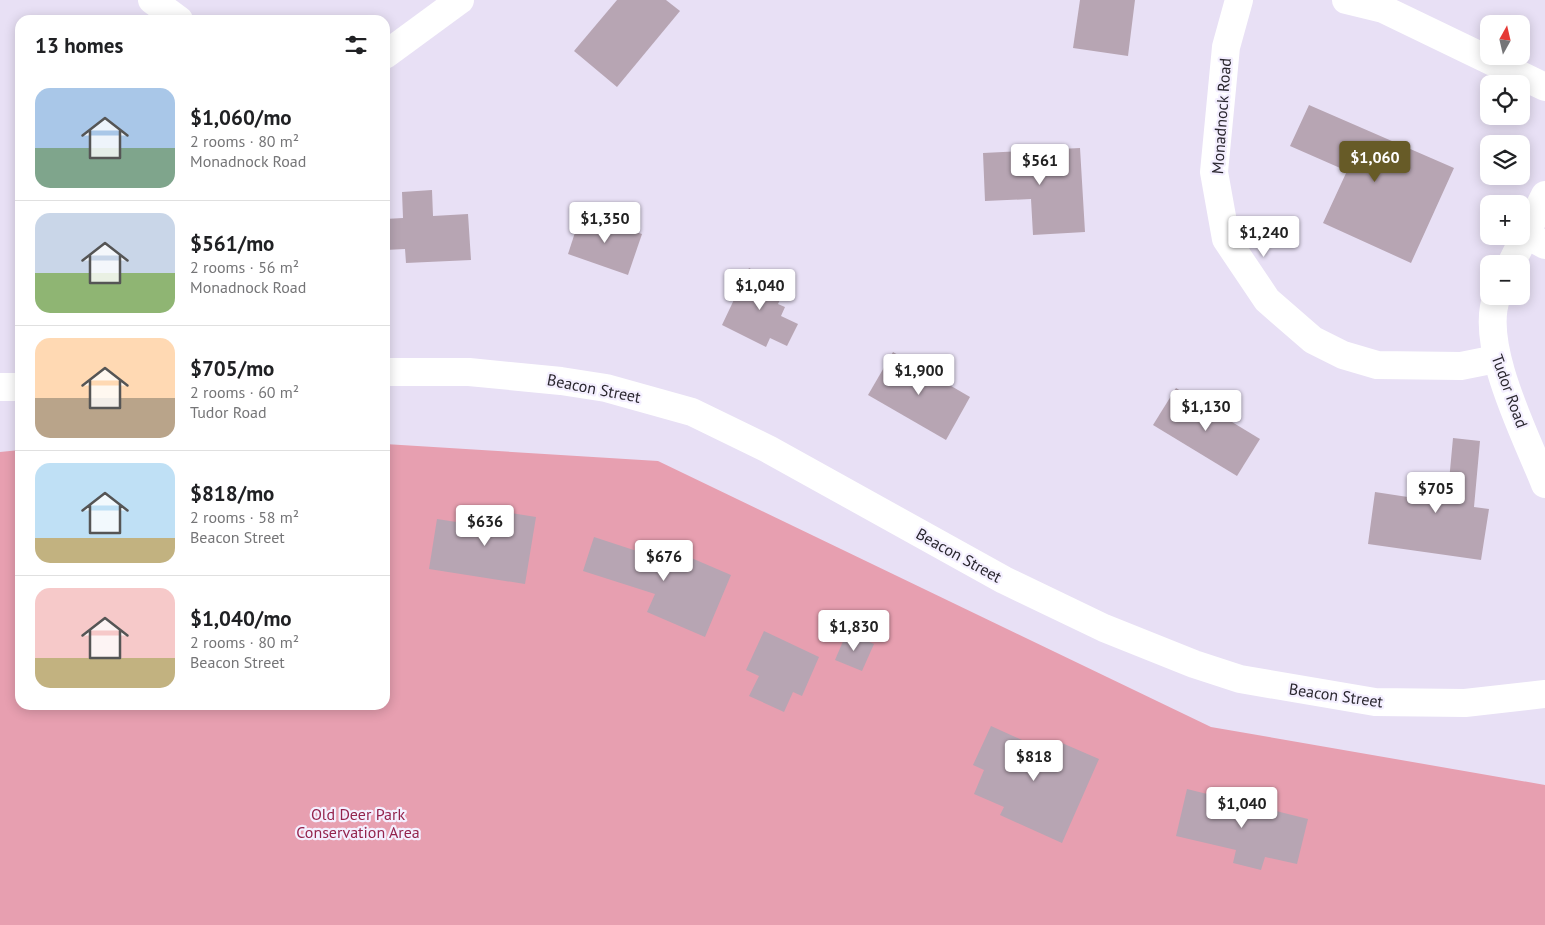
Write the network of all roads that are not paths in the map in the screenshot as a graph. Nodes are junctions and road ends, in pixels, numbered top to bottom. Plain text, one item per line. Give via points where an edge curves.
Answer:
1 (152, 0) edge
2 (460, 0) edge
3 (1240, 0) edge
4 (1346, 0) edge
5 (172, 15) edge
6 (390, 51) edge
7 (1545, 87) edge
8 (1545, 195) edge
9 (1535, 239) edge
10 (1519, 255) edge
11 (1496, 305) edge
12 (1496, 359) junction
13 (390, 372) edge
14 (15, 387) edge
15 (0, 388) edge
16 (1545, 484) edge
17 (1545, 694) edge

1 - 5 main road
2 - 6 main road
3 - 12 main road, Monadnock Road via 1226,47 1214,172 1226,239 1267,300 1313,340 1342,355 1377,365 1461,366
4 - 7 main road via 1383,9
8 - 9 main road
9 - 10 main road
11 - 12 main road, Tudor Road via 1492,330
12 - 16 main road, Tudor Road
13 - 17 main road, Beacon Street via 469,372 553,380 606,388 692,412 768,449 1004,580 1104,628 1240,680 1375,702 1464,703
14 - 15 main road

